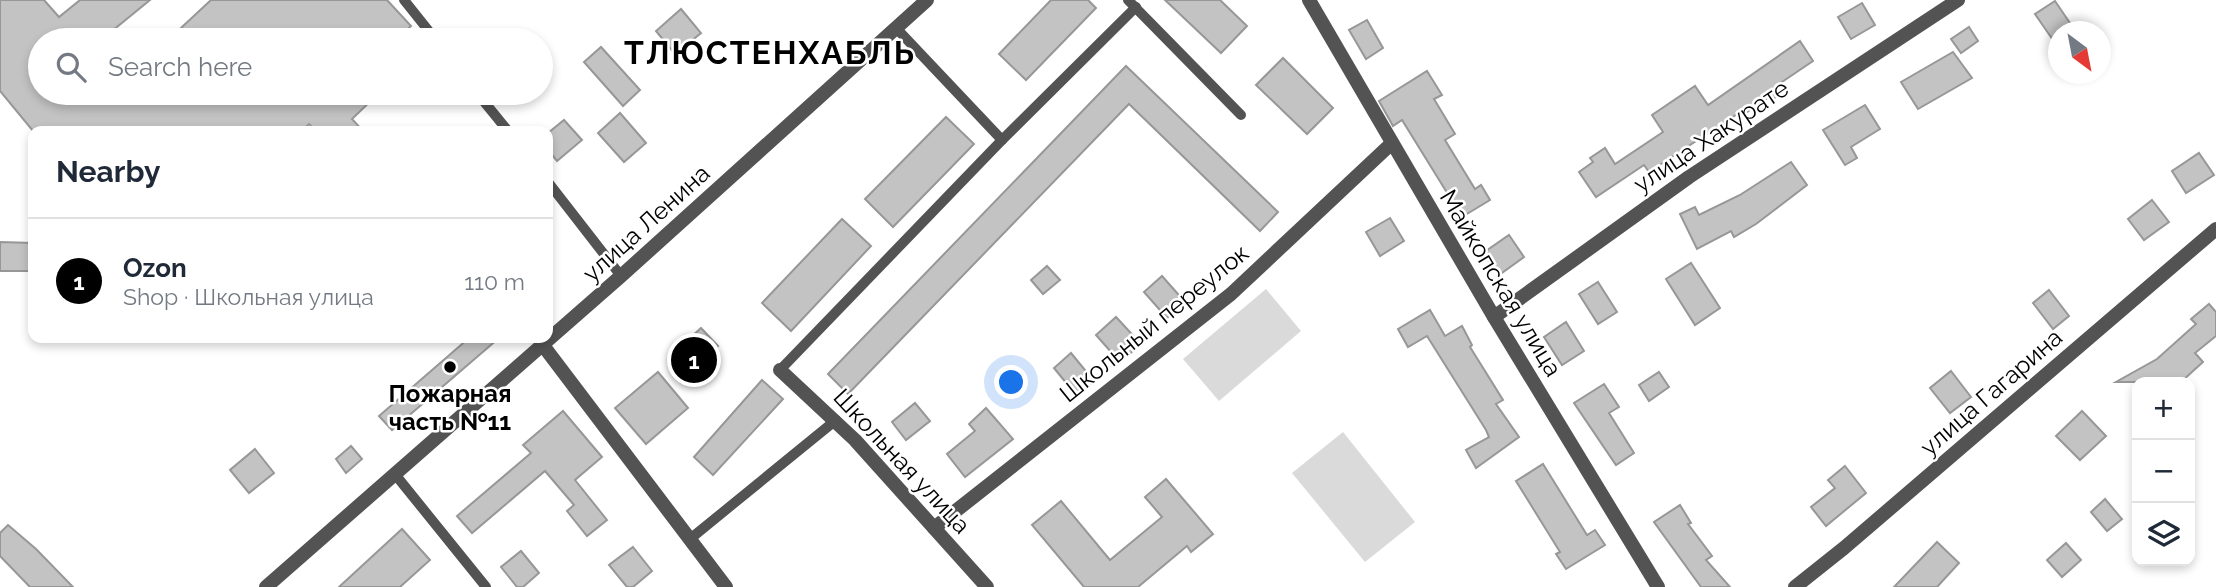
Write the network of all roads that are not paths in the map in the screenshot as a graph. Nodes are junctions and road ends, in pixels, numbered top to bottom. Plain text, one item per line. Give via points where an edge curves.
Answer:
1 (404, 0) edge
2 (927, 0) edge
3 (1309, 0) edge
4 (1958, 0) edge
5 (1132, 4) edge
6 (426, 28) edge
7 (897, 29) junction
8 (487, 105) edge
9 (1241, 115) dead end
10 (504, 126) edge
11 (1002, 140) junction
12 (1392, 143) junction
13 (553, 188) edge
14 (2216, 229) edge
15 (621, 276) junction
16 (1494, 317) junction
17 (553, 335) edge
18 (542, 344) joint
19 (780, 370) joint
20 (836, 420) junction
21 (394, 473) junction
22 (934, 528) junction
23 (690, 539) junction
24 (266, 587) edge
25 (486, 587) edge
26 (726, 587) edge
27 (987, 587) edge
28 (1658, 587) edge
29 (1795, 587) edge

1 - 6 lane
2 - 7 street, улица Ленина
3 - 12 street, Майкопская улица
4 - 16 street, улица Хакурате via 1689,177
5 - 9 lane
5 - 11 lane
7 - 11 lane
7 - 15 street, улица Ленина
8 - 10 lane
11 - 19 lane
12 - 16 street, Майкопская улица
12 - 22 street, Школьный переулок via 1231,294
13 - 15 lane
14 - 29 street, улица Гагарина
15 - 17 street, улица Ленина
16 - 28 street, Майкопская улица
18 - 21 street, улица Ленина
18 - 23 street
19 - 20 street, Школьная улица
20 - 22 street, Школьная улица
20 - 23 lane
21 - 24 street, улица Ленина
21 - 25 lane
22 - 27 street, Школьная улица
23 - 26 street

